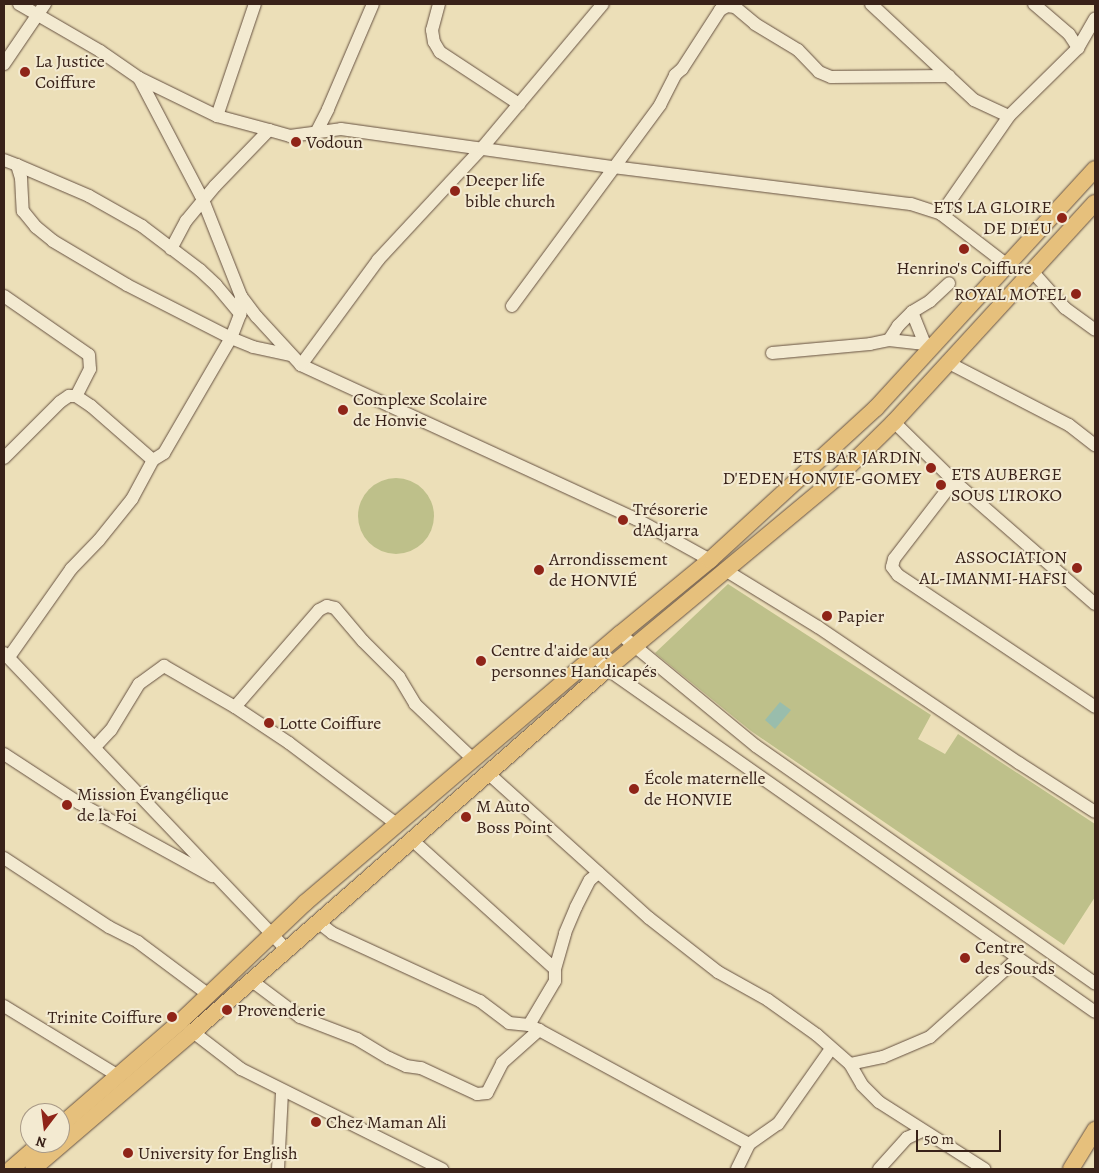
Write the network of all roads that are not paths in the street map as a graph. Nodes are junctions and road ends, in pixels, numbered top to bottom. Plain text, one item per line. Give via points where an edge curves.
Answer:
1 (19, 4) edge
2 (255, 4) edge
3 (373, 4) edge
4 (439, 4) edge
5 (603, 4) edge
6 (871, 4) edge
7 (1034, 4) edge
8 (42, 9) edge
9 (1095, 19) edge
10 (1069, 34) junction
11 (1086, 35) junction
12 (1078, 48) junction
13 (4, 64) edge
14 (949, 76) junction
15 (139, 78) junction
16 (519, 104) junction
17 (217, 116) junction
18 (1009, 116) junction
19 (269, 130) junction
20 (316, 133) junction
21 (482, 148) junction
22 (4, 160) edge
23 (17, 165) junction
24 (613, 167) junction
25 (1095, 169) edge
26 (203, 200) junction
27 (1095, 203) edge
28 (941, 214) junction
29 (171, 249) junction
30 (1006, 264) junction
31 (1031, 270) junction
32 (949, 283) dead end
33 (4, 296) edge
34 (241, 296) junction
35 (512, 306) dead end
36 (912, 312) junction
37 (240, 314) junction
38 (1095, 330) edge
39 (231, 338) junction
40 (889, 340) junction
41 (929, 343) junction
42 (772, 352) dead end
43 (291, 355) junction
44 (947, 362) junction
45 (301, 364) junction
46 (76, 396) junction
47 (894, 422) junction
48 (1095, 444) edge
49 (4, 458) edge
50 (153, 460) junction
51 (954, 481) junction
52 (710, 560) junction
53 (725, 570) junction
54 (1095, 604) edge
55 (620, 634) junction
56 (634, 647) junction
57 (6, 655) edge
58 (594, 655) junction
59 (607, 669) junction
60 (234, 707) junction
61 (1095, 707) edge
62 (756, 746) junction
63 (95, 747) junction
64 (4, 754) edge
65 (473, 759) junction
66 (744, 765) junction
67 (489, 774) junction
68 (1095, 812) edge
69 (396, 824) junction
70 (411, 839) junction
71 (4, 858) edge
72 (598, 873) junction
73 (223, 882) junction
74 (318, 922) junction
75 (271, 934) junction
76 (287, 950) junction
77 (1018, 958) junction
78 (555, 969) junction
79 (252, 981) junction
80 (1095, 983) edge
81 (209, 995) junction
82 (4, 1006) edge
83 (1095, 1012) edge
84 (534, 1028) junction
85 (193, 1032) junction
86 (831, 1049) junction
87 (850, 1064) junction
88 (117, 1075) junction
89 (282, 1092) junction
90 (70, 1117) edge
91 (1095, 1130) edge
92 (922, 1131) junction
93 (749, 1144) junction
94 (29, 1153) edge
95 (11, 1169) edge
96 (33, 1169) edge
97 (278, 1169) edge
98 (442, 1169) edge
99 (737, 1169) edge
100 (879, 1169) edge
101 (984, 1169) edge
102 (1071, 1169) edge

1 - 8 street
2 - 17 street
3 - 20 street
4 - 16 street via 432,30 440,52
5 - 16 street
6 - 14 street
7 - 10 street
8 - 13 street
8 - 15 street
9 - 11 street
10 - 11 street
10 - 12 street
11 - 12 street
12 - 18 street
14 - 18 street via 974,100
14 - 24 street via 832,77 819,72 798,50 755,24 735,7 727,6 720,10 675,75 660,105
15 - 17 street
15 - 26 street
16 - 21 street
17 - 19 street
18 - 28 street
19 - 20 street via 290,136
19 - 26 street
20 - 21 street via 341,129
21 - 24 street
21 - 45 street via 378,260
22 - 23 street
23 - 29 street via 89,196 142,226
23 - 39 street via 24,211 36,228 127,285
24 - 28 street via 911,204
24 - 35 street
25 - 30 main road
26 - 29 street via 186,221
26 - 34 street
27 - 31 main road
28 - 30 street
29 - 37 street via 216,285
30 - 41 main road
31 - 38 street via 1065,308
31 - 44 main road
32 - 36 street
33 - 46 street via 90,354 90,369
34 - 37 street
34 - 43 street
36 - 40 street
36 - 41 street
37 - 39 street
39 - 43 street via 253,347
39 - 50 street via 164,453
40 - 41 street
40 - 42 street
41 - 52 main road via 876,408
43 - 45 street
44 - 47 main road
44 - 48 street via 1069,425
45 - 52 street via 636,520
46 - 49 street via 60,402
46 - 50 street
47 - 51 street
47 - 53 main road via 838,476
50 - 57 street via 132,499 71,569
51 - 54 street
51 - 61 street via 894,559 892,567 898,575
52 - 55 main road
53 - 56 main road
53 - 68 street via 818,626
55 - 56 street
55 - 58 main road
56 - 59 main road
56 - 62 street
57 - 63 street
58 - 59 street
58 - 65 main road
59 - 66 street
59 - 67 main road
60 - 63 street via 164,666 139,684 111,730
60 - 65 street via 319,610 327,606 335,608 399,677 415,704
60 - 69 street via 289,743
62 - 66 street
62 - 80 street
63 - 73 street
64 - 73 street via 79,803
65 - 69 main road
66 - 77 street
67 - 70 main road
67 - 72 street
69 - 75 main road
70 - 74 main road
70 - 78 street
71 - 81 street via 109,927 138,942
72 - 78 street via 590,880 576,907
72 - 86 street via 718,972 801,1022
73 - 75 street
74 - 76 main road
74 - 84 street via 332,933 480,1001 509,1023
75 - 76 street
75 - 81 main road
76 - 79 main road
77 - 83 street
77 - 87 street via 930,1037 883,1057
78 - 84 street via 555,981
79 - 84 street via 300,1017 357,1039 406,1066 421,1068 477,1094 487,1093 502,1063
79 - 85 main road
81 - 88 main road
82 - 88 street
84 - 93 street
85 - 89 street via 241,1069
85 - 96 main road
86 - 87 street
86 - 93 street via 778,1124
87 - 92 street via 862,1085 879,1102
88 - 90 main road
89 - 97 street
89 - 98 street
91 - 102 main road
92 - 100 street via 907,1138
92 - 101 street
93 - 99 street
94 - 95 main road

